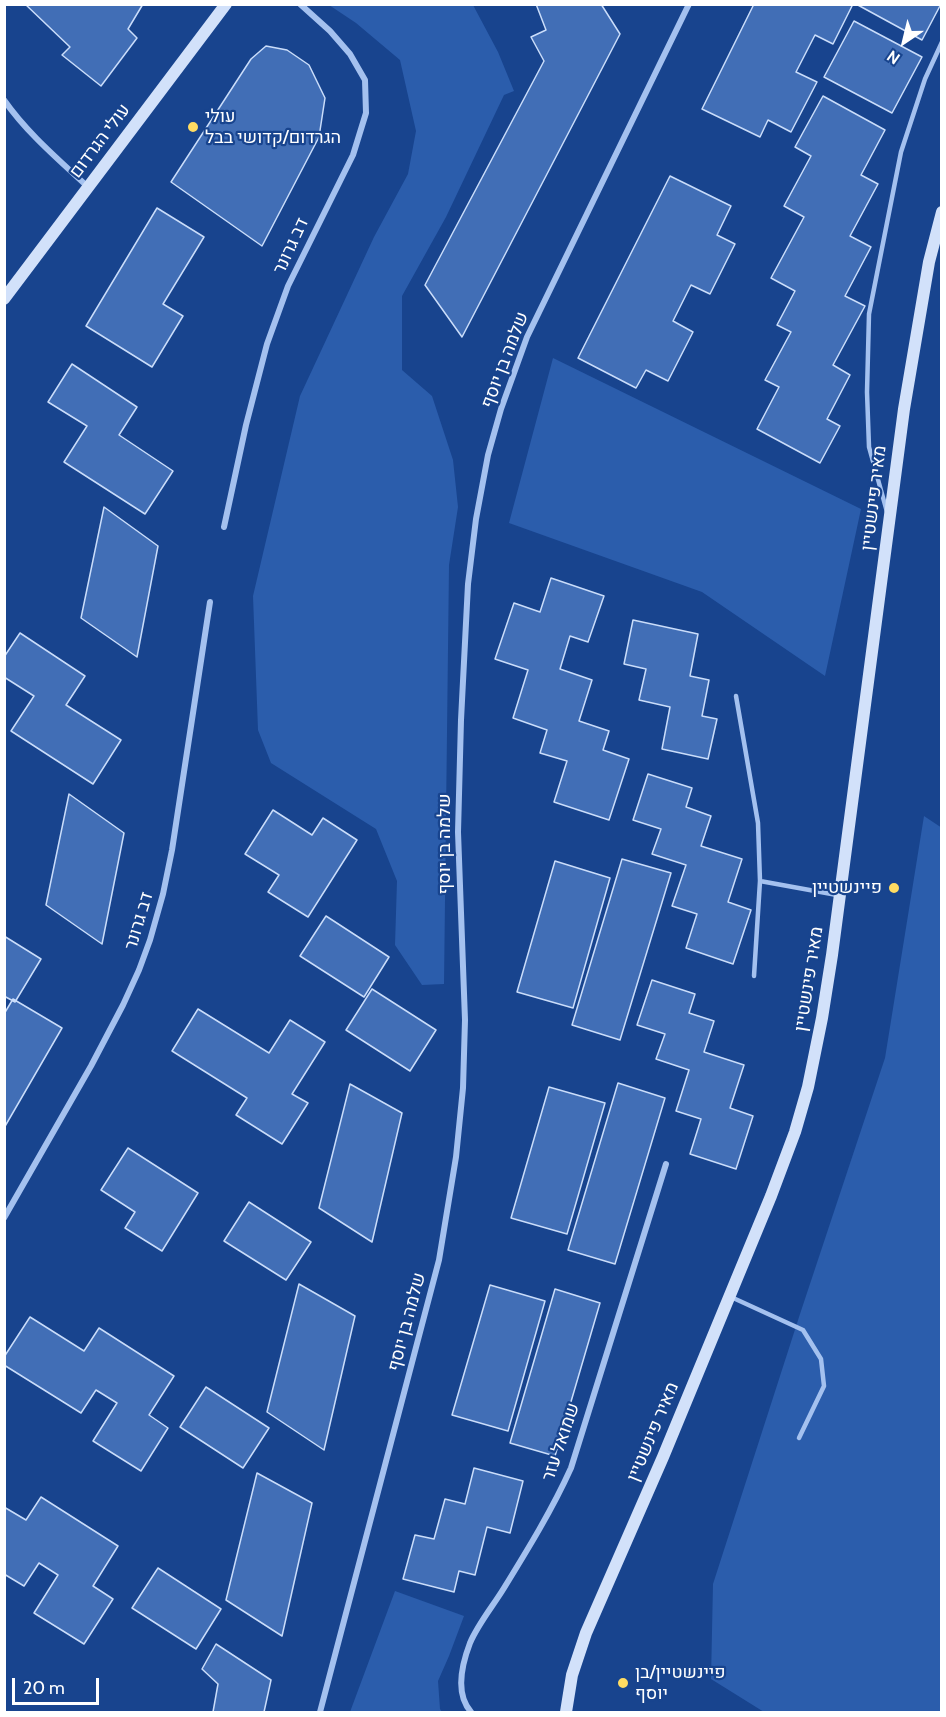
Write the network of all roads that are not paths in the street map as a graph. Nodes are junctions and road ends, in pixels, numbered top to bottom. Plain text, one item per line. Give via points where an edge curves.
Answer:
1 (226, 4) edge
2 (300, 4) edge
3 (689, 4) edge
4 (942, 42) edge
5 (4, 100) edge
6 (88, 187) junction
7 (942, 212) edge
8 (4, 299) edge
9 (889, 520) junction
10 (224, 527) dead end
11 (210, 602) dead end
12 (736, 696) dead end
13 (760, 880) junction
14 (840, 896) junction
15 (754, 976) dead end
16 (666, 1164) dead end
17 (4, 1218) edge
18 (729, 1296) junction
19 (799, 1438) dead end
20 (320, 1713) edge
21 (471, 1713) edge
22 (566, 1713) edge

1 - 6 street, עולי הגרדום
2 - 10 street, דב גרונר via 350,54 365,80 366,113 353,155 288,286 267,344
3 - 20 street, שלמה בן יוסף via 526,337 488,455 468,584 461,720 458,832 465,1020 464,1088 456,1157 439,1260
4 - 9 lane via 901,152 869,314 869,447
5 - 6 street
6 - 8 street, עולי הגרדום
7 - 9 street, מאיר פינשטיין via 929,262
9 - 14 street, מאיר פינשטיין
11 - 17 street, דב גרונר via 172,849 150,940 112,1025
12 - 13 lane via 758,823
13 - 14 lane
13 - 15 lane
14 - 18 street, מאיר פינשטיין via 808,1087 771,1197
16 - 21 street, שמואל עזר via 571,1468 534,1540 471,1642 461,1676 465,1705
18 - 19 lane via 803,1330 821,1359 824,1386
18 - 22 street, מאיר פינשטיין via 586,1633 572,1675

